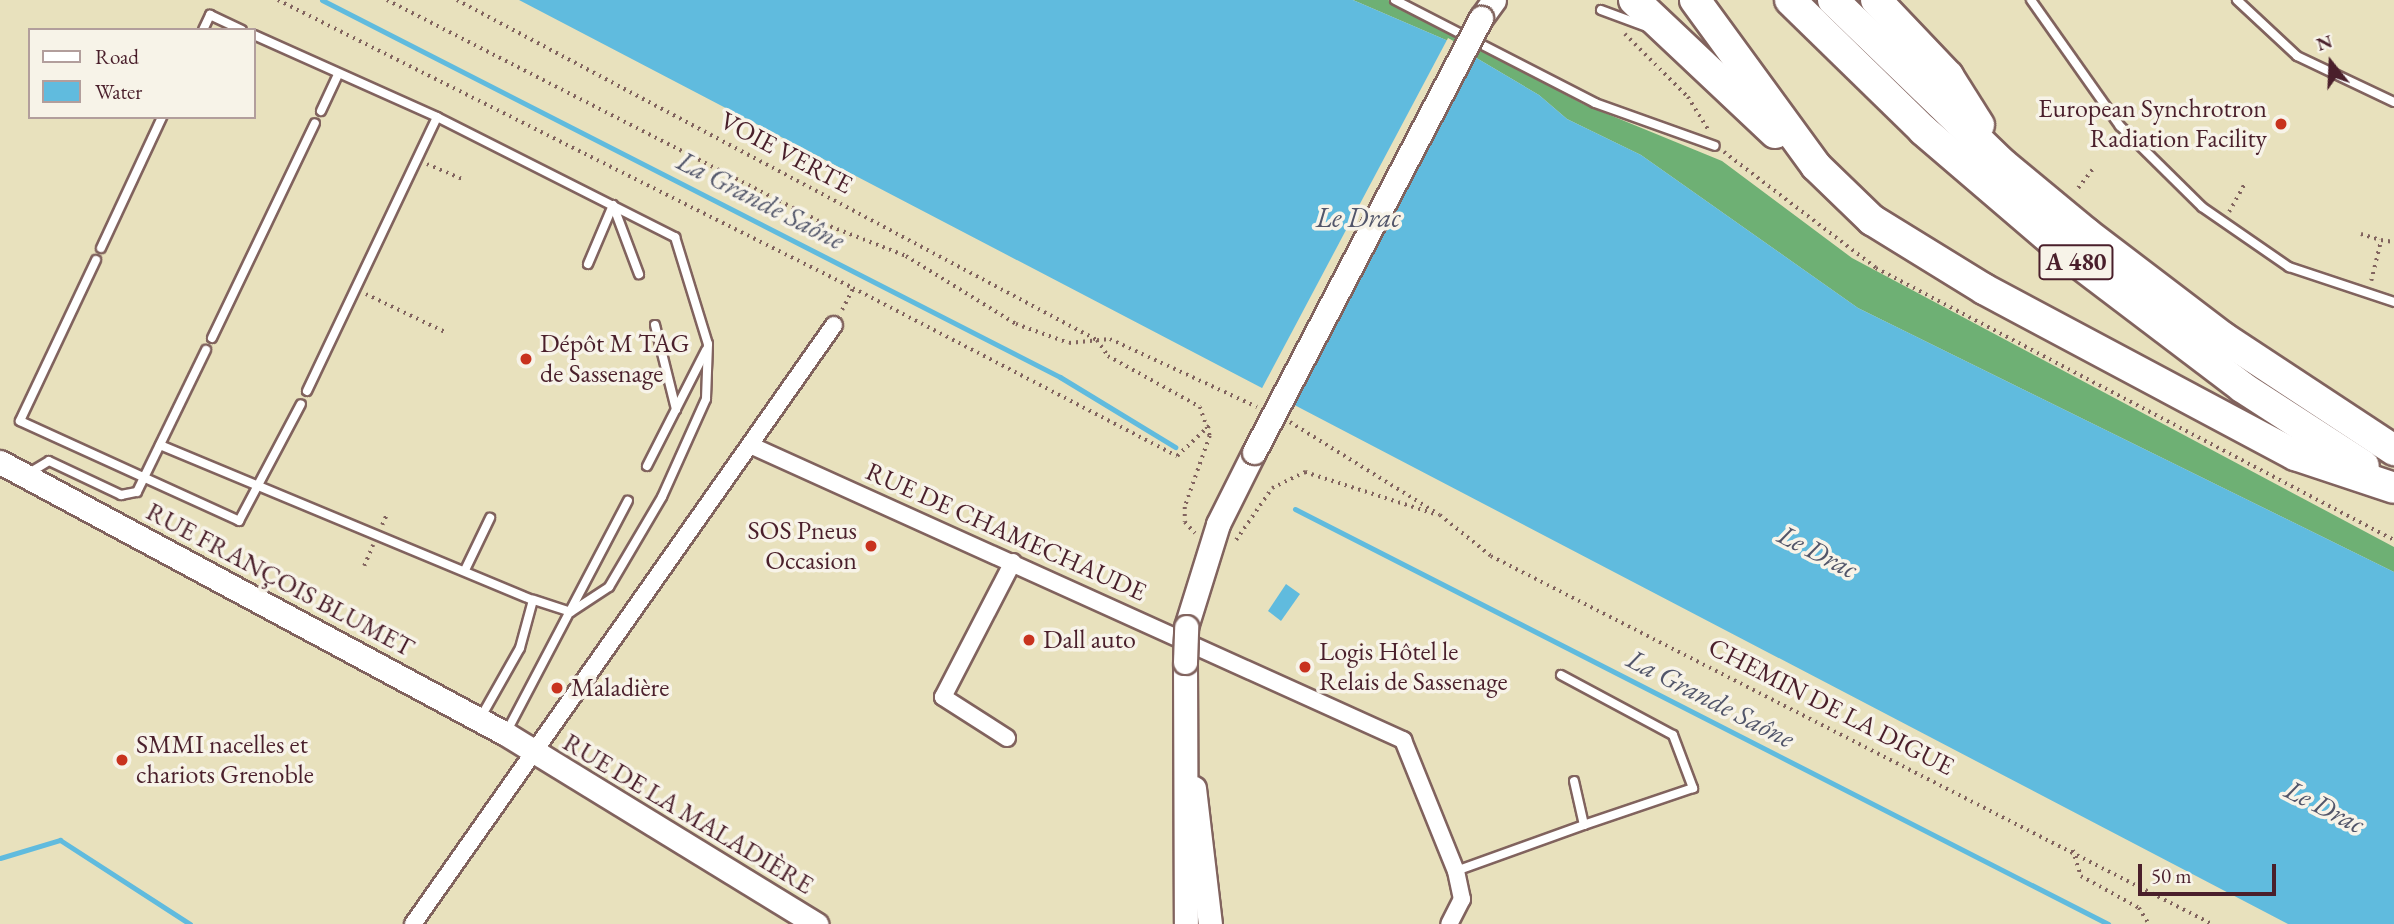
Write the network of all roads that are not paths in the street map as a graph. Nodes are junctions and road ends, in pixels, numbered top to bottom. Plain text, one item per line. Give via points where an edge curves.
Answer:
1 (1395, 0) edge
2 (1634, 0) edge
3 (1695, 0) edge
4 (1790, 0) edge
5 (1833, 0) edge
6 (1876, 0) edge
7 (2031, 0) edge
8 (2238, 0) edge
9 (1486, 6) edge
10 (1601, 10) road end
11 (205, 28) edge
12 (238, 28) edge
13 (256, 36) edge
14 (1673, 36) junction
15 (338, 75) junction
16 (2394, 102) edge
17 (321, 111) dead end
18 (437, 117) junction
19 (161, 119) edge
20 (315, 124) dead end
21 (1715, 146) road end
22 (2003, 164) junction
23 (1816, 166) junction
24 (614, 205) junction
25 (101, 248) dead end
26 (96, 260) dead end
27 (588, 264) dead end
28 (639, 274) dead end
29 (2394, 302) edge
30 (655, 325) dead end
31 (834, 325) road end
32 (212, 338) dead end
33 (708, 344) junction
34 (206, 350) dead end
35 (307, 391) dead end
36 (301, 404) dead end
37 (676, 410) junction
38 (160, 445) junction
39 (750, 445) junction
40 (2394, 450) edge
41 (0, 462) edge
42 (647, 466) dead end
43 (25, 476) junction
44 (144, 479) junction
45 (256, 486) junction
46 (2394, 486) edge
47 (628, 501) dead end
48 (490, 517) dead end
49 (1013, 562) junction
50 (465, 570) junction
51 (533, 600) junction
52 (571, 612) junction
53 (1561, 675) dead end
54 (480, 719) junction
55 (1186, 726) junction
56 (506, 733) junction
57 (1007, 737) dead end
58 (532, 751) junction
59 (1574, 781) dead end
60 (1584, 825) junction
61 (1456, 871) junction
62 (413, 924) edge
63 (816, 924) edge
64 (1186, 924) edge
65 (1210, 924) edge
66 (1449, 924) edge

1 - 21 lane via 1594,103
2 - 14 highway
3 - 23 highway
4 - 46 highway, A 480 via 1932,138 2071,257 2242,387
5 - 22 highway, A 480
6 - 22 highway via 1948,76
7 - 29 lane via 2120,126 2222,223 2289,267
8 - 16 lane via 2306,62
9 - 55 main road, bridge via 1215,532 1186,627
10 - 14 lane
11 - 12 lane via 211,15
13 - 15 lane
14 - 23 highway
15 - 17 lane
15 - 18 lane
18 - 24 lane
18 - 35 lane
19 - 25 lane
20 - 32 lane
22 - 40 highway, A 480 via 2224,338
23 - 46 highway via 1872,220 1984,289 2295,454
24 - 27 lane
24 - 28 lane
24 - 33 lane via 675,237
26 - 44 lane via 20,421
30 - 37 lane
31 - 39 street
33 - 37 lane
33 - 52 lane via 706,399 662,497 609,587
34 - 38 lane
36 - 45 lane
37 - 42 lane
38 - 44 lane
38 - 45 lane
39 - 49 street, RUE DE CHAMECHAUDE
39 - 58 street
41 - 43 main road, RUE FRANÇOIS BLUMET
43 - 44 lane via 49,461 121,495 137,492
43 - 54 main road, RUE FRANÇOIS BLUMET
44 - 45 lane via 239,521
45 - 50 lane
47 - 52 lane
48 - 50 lane
49 - 57 street via 943,697
49 - 61 street, RUE DE CHAMECHAUDE via 1403,740
50 - 51 lane
51 - 52 lane
51 - 54 lane via 520,648
52 - 56 lane
53 - 60 lane via 1673,735 1693,788
54 - 56 main road, RUE FRANÇOIS BLUMET
55 - 64 main road
55 - 65 main road
56 - 58 main road, RUE FRANÇOIS BLUMET
58 - 62 street
58 - 63 main road, RUE DE LA MALADIÈRE
59 - 60 lane
60 - 61 lane
61 - 66 street, RUE DE CHAMECHAUDE via 1462,899

